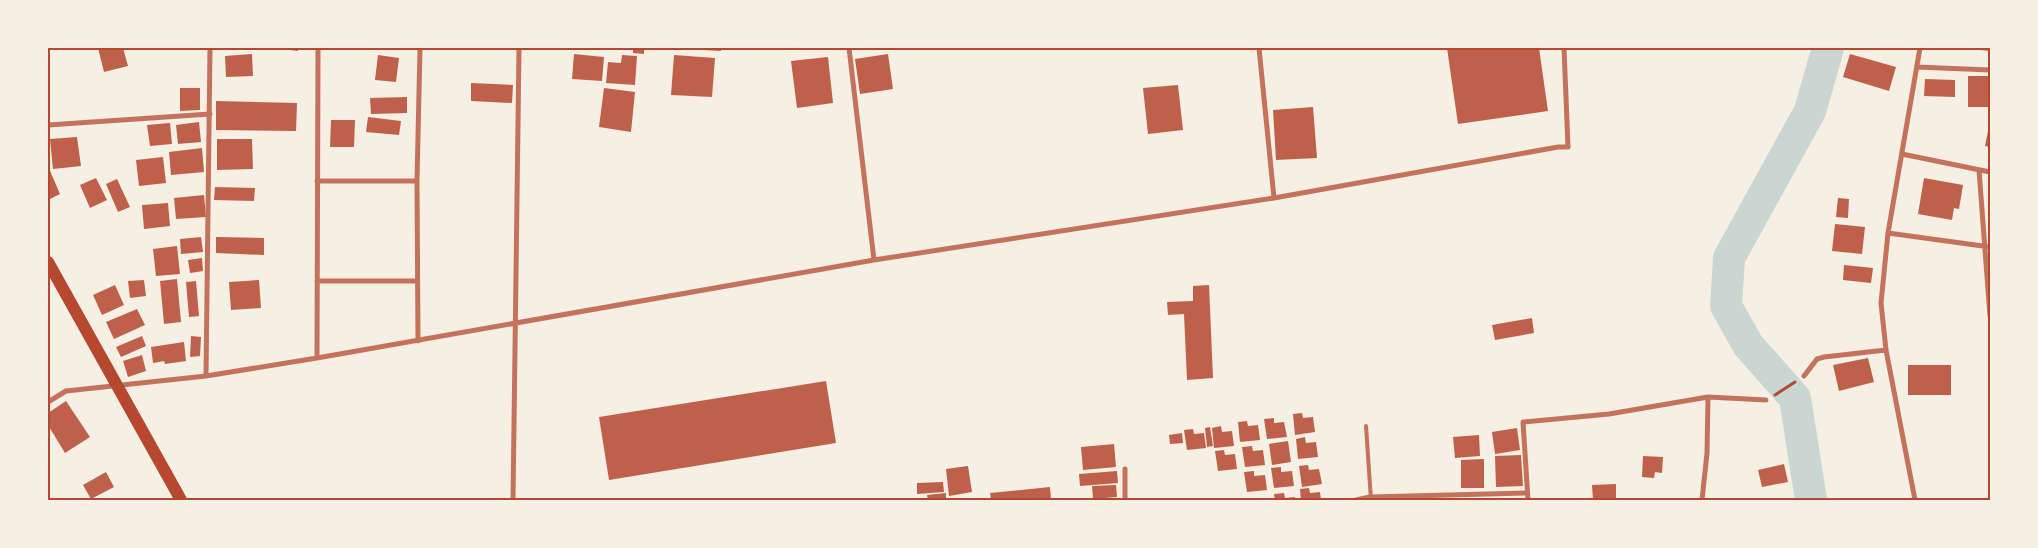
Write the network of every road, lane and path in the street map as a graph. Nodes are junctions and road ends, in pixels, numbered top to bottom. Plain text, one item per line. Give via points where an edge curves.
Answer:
1 (210, 48) edge
2 (318, 48) edge
3 (420, 48) edge
4 (519, 48) edge
5 (849, 48) edge
6 (1259, 48) edge
7 (1564, 48) edge
8 (1920, 48) edge
9 (1917, 67) junction
10 (1990, 70) edge
11 (210, 114) junction
12 (48, 125) edge
13 (1902, 154) junction
14 (1979, 170) junction
15 (1990, 172) edge
16 (317, 180) junction
17 (417, 182) junction
18 (1274, 198) junction
19 (1888, 233) junction
20 (1988, 247) edge
21 (874, 260) junction
22 (48, 262) edge
23 (317, 281) junction
24 (418, 281) junction
25 (1990, 316) edge
26 (514, 324) junction
27 (418, 341) junction
28 (1886, 350) junction
29 (317, 358) junction
30 (206, 376) junction
31 (1804, 376) joint
32 (118, 386) junction
33 (1708, 397) junction
34 (1766, 400) joint
35 (48, 402) edge
36 (1366, 426) dead end
37 (1125, 469) dead end
38 (1527, 493) junction
39 (1371, 499) edge
40 (181, 500) edge
41 (513, 500) edge
42 (1125, 500) edge
43 (1356, 500) edge
44 (1528, 500) edge
45 (1702, 500) edge
46 (1915, 500) edge

1 - 11 street
2 - 16 street
3 - 17 street
4 - 26 street
5 - 21 street
6 - 18 street
7 - 18 street via 1568,146
8 - 9 street
9 - 10 street
9 - 13 street
11 - 12 street
11 - 30 street
13 - 14 street
13 - 19 street
14 - 15 street
14 - 20 street
16 - 17 street
16 - 23 street
17 - 24 street
18 - 21 street
19 - 20 street
19 - 28 street via 1881,303
20 - 25 street
21 - 26 street
22 - 32 main road
23 - 24 street
23 - 29 street
24 - 27 street
26 - 27 street
26 - 41 street
27 - 29 street
28 - 31 street via 1817,359
28 - 46 street
29 - 30 street
30 - 32 street
31 - 34 path
32 - 35 street via 66,391
32 - 40 main road
33 - 34 street
33 - 38 street via 1609,414 1523,422
33 - 45 street
36 - 39 lane
37 - 42 street
38 - 39 street
38 - 44 street
39 - 43 street

